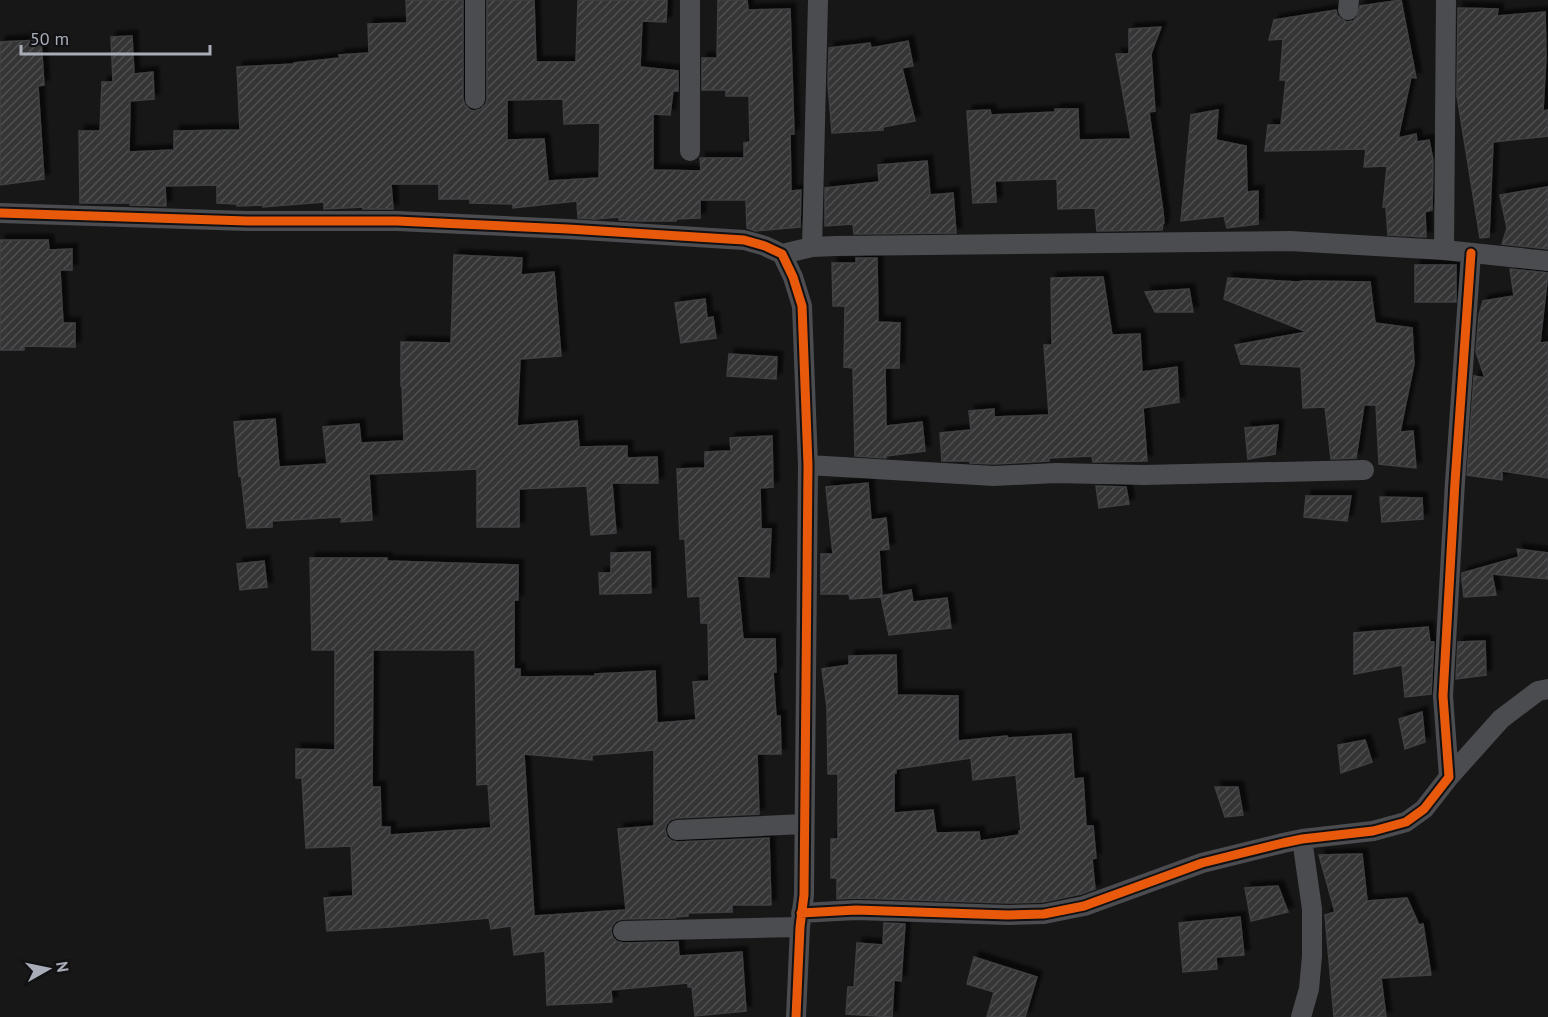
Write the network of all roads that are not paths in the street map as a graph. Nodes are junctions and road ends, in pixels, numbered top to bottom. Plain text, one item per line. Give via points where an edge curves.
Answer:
1 (475, 0) edge
2 (690, 0) edge
3 (818, 0) edge
4 (1446, 0) edge
5 (475, 99) dead end
6 (690, 151) dead end
7 (0, 213) edge
8 (812, 247) junction
9 (1444, 250) junction
10 (1471, 253) junction
11 (782, 254) junction
12 (1548, 261) edge
13 (808, 465) junction
14 (1364, 470) dead end
15 (1548, 689) edge
16 (1449, 777) junction
17 (804, 824) junction
18 (677, 830) dead end
19 (1302, 839) junction
20 (801, 920) junction
21 (623, 931) dead end
22 (796, 1017) edge
23 (1301, 1017) edge

1 - 5 street
2 - 6 street
3 - 8 street
4 - 9 street
7 - 11 street via 397,221 568,229 744,240
8 - 9 street via 1290,241
8 - 11 street
9 - 10 street
10 - 12 street
10 - 16 street via 1443,696
11 - 13 street via 802,306
13 - 14 street via 994,476
13 - 17 street
15 - 16 street via 1538,691 1501,719
16 - 19 street via 1424,809 1406,822 1373,831
17 - 18 street
17 - 20 street
19 - 20 street via 1202,863 1084,906 1044,914 856,910
19 - 23 street via 1311,909 1312,956
20 - 21 street
20 - 22 street

